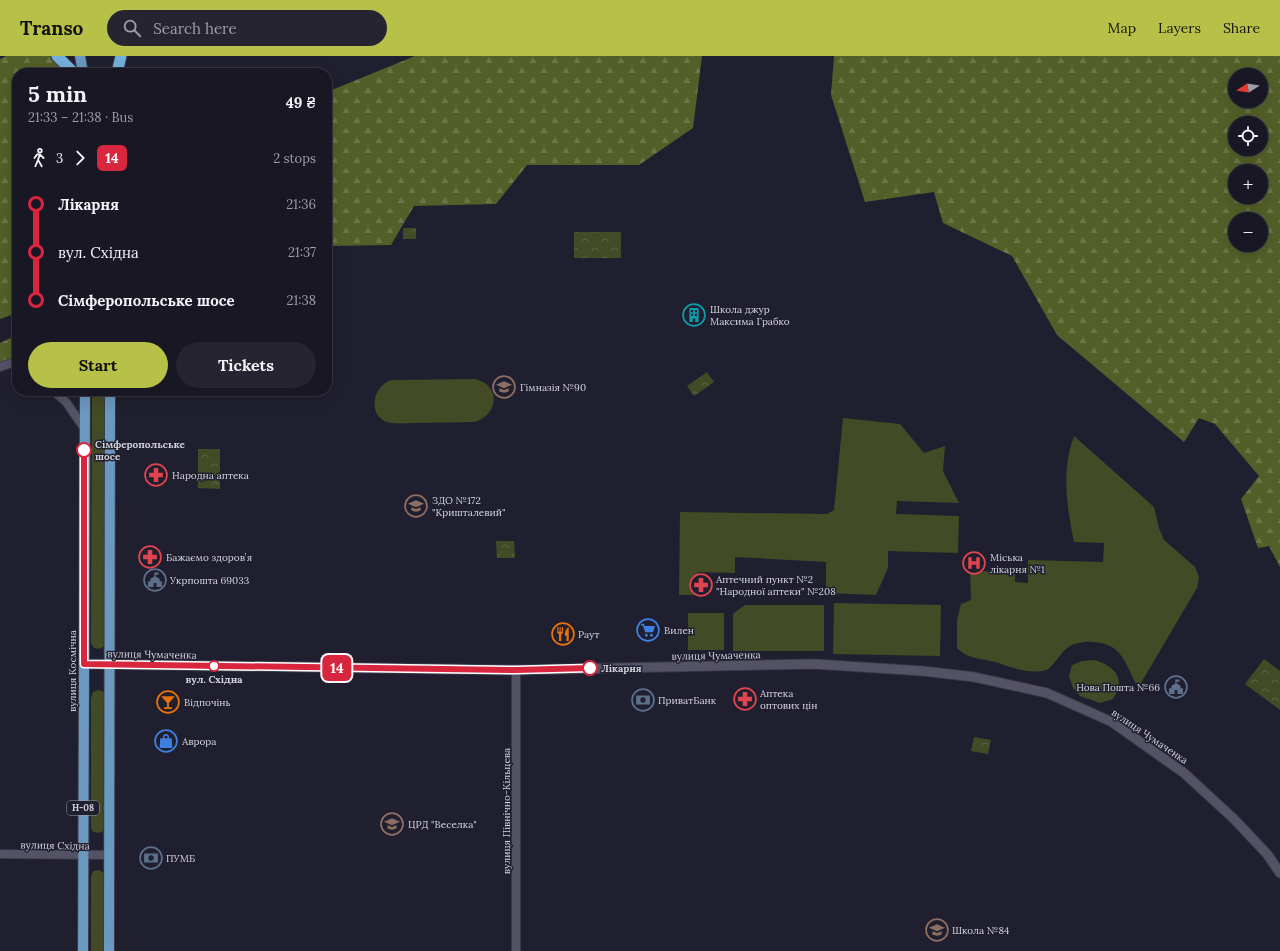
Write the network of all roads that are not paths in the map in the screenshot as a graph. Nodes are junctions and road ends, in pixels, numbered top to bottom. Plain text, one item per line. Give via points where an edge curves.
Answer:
1 (57, 56) edge
2 (80, 56) edge
3 (115, 56) edge
4 (121, 56) edge
5 (69, 68) edge
6 (82, 68) edge
7 (114, 68) edge
8 (118, 68) edge
9 (12, 362) edge
10 (8, 364) junction
11 (12, 365) edge
12 (0, 367) edge
13 (59, 396) edge
14 (85, 396) edge
15 (110, 396) edge
16 (84, 428) junction
17 (84, 664) junction
18 (110, 664) junction
19 (516, 670) junction
20 (0, 854) edge
21 (83, 855) junction
22 (110, 855) junction
23 (1280, 873) edge
24 (83, 951) edge
25 (109, 951) edge
26 (516, 951) edge

1 - 5 highway
2 - 6 main road
3 - 7 main road
4 - 8 highway
9 - 10 street
10 - 11 street
10 - 12 street
13 - 16 street
14 - 16 main road, вулиця Космічна / Н-08
15 - 18 main road, Н-08
16 - 17 main road, вулиця Космічна / Н-08
17 - 18 street, вулиця Чумаченка
17 - 21 main road, вулиця Космічна / Н-08
18 - 19 street, вулиця Чумаченка
18 - 22 main road, Н-08
19 - 23 street, вулиця Чумаченка via 826,665 974,676 1047,693 1112,722 1184,773 1234,819 1267,854
19 - 26 street, вулиця Північно-Кільцева
20 - 21 street, вулиця Східна
21 - 22 street, вулиця Східна
21 - 24 main road, вулиця Космічна / Н-08
22 - 25 main road, Н-08

